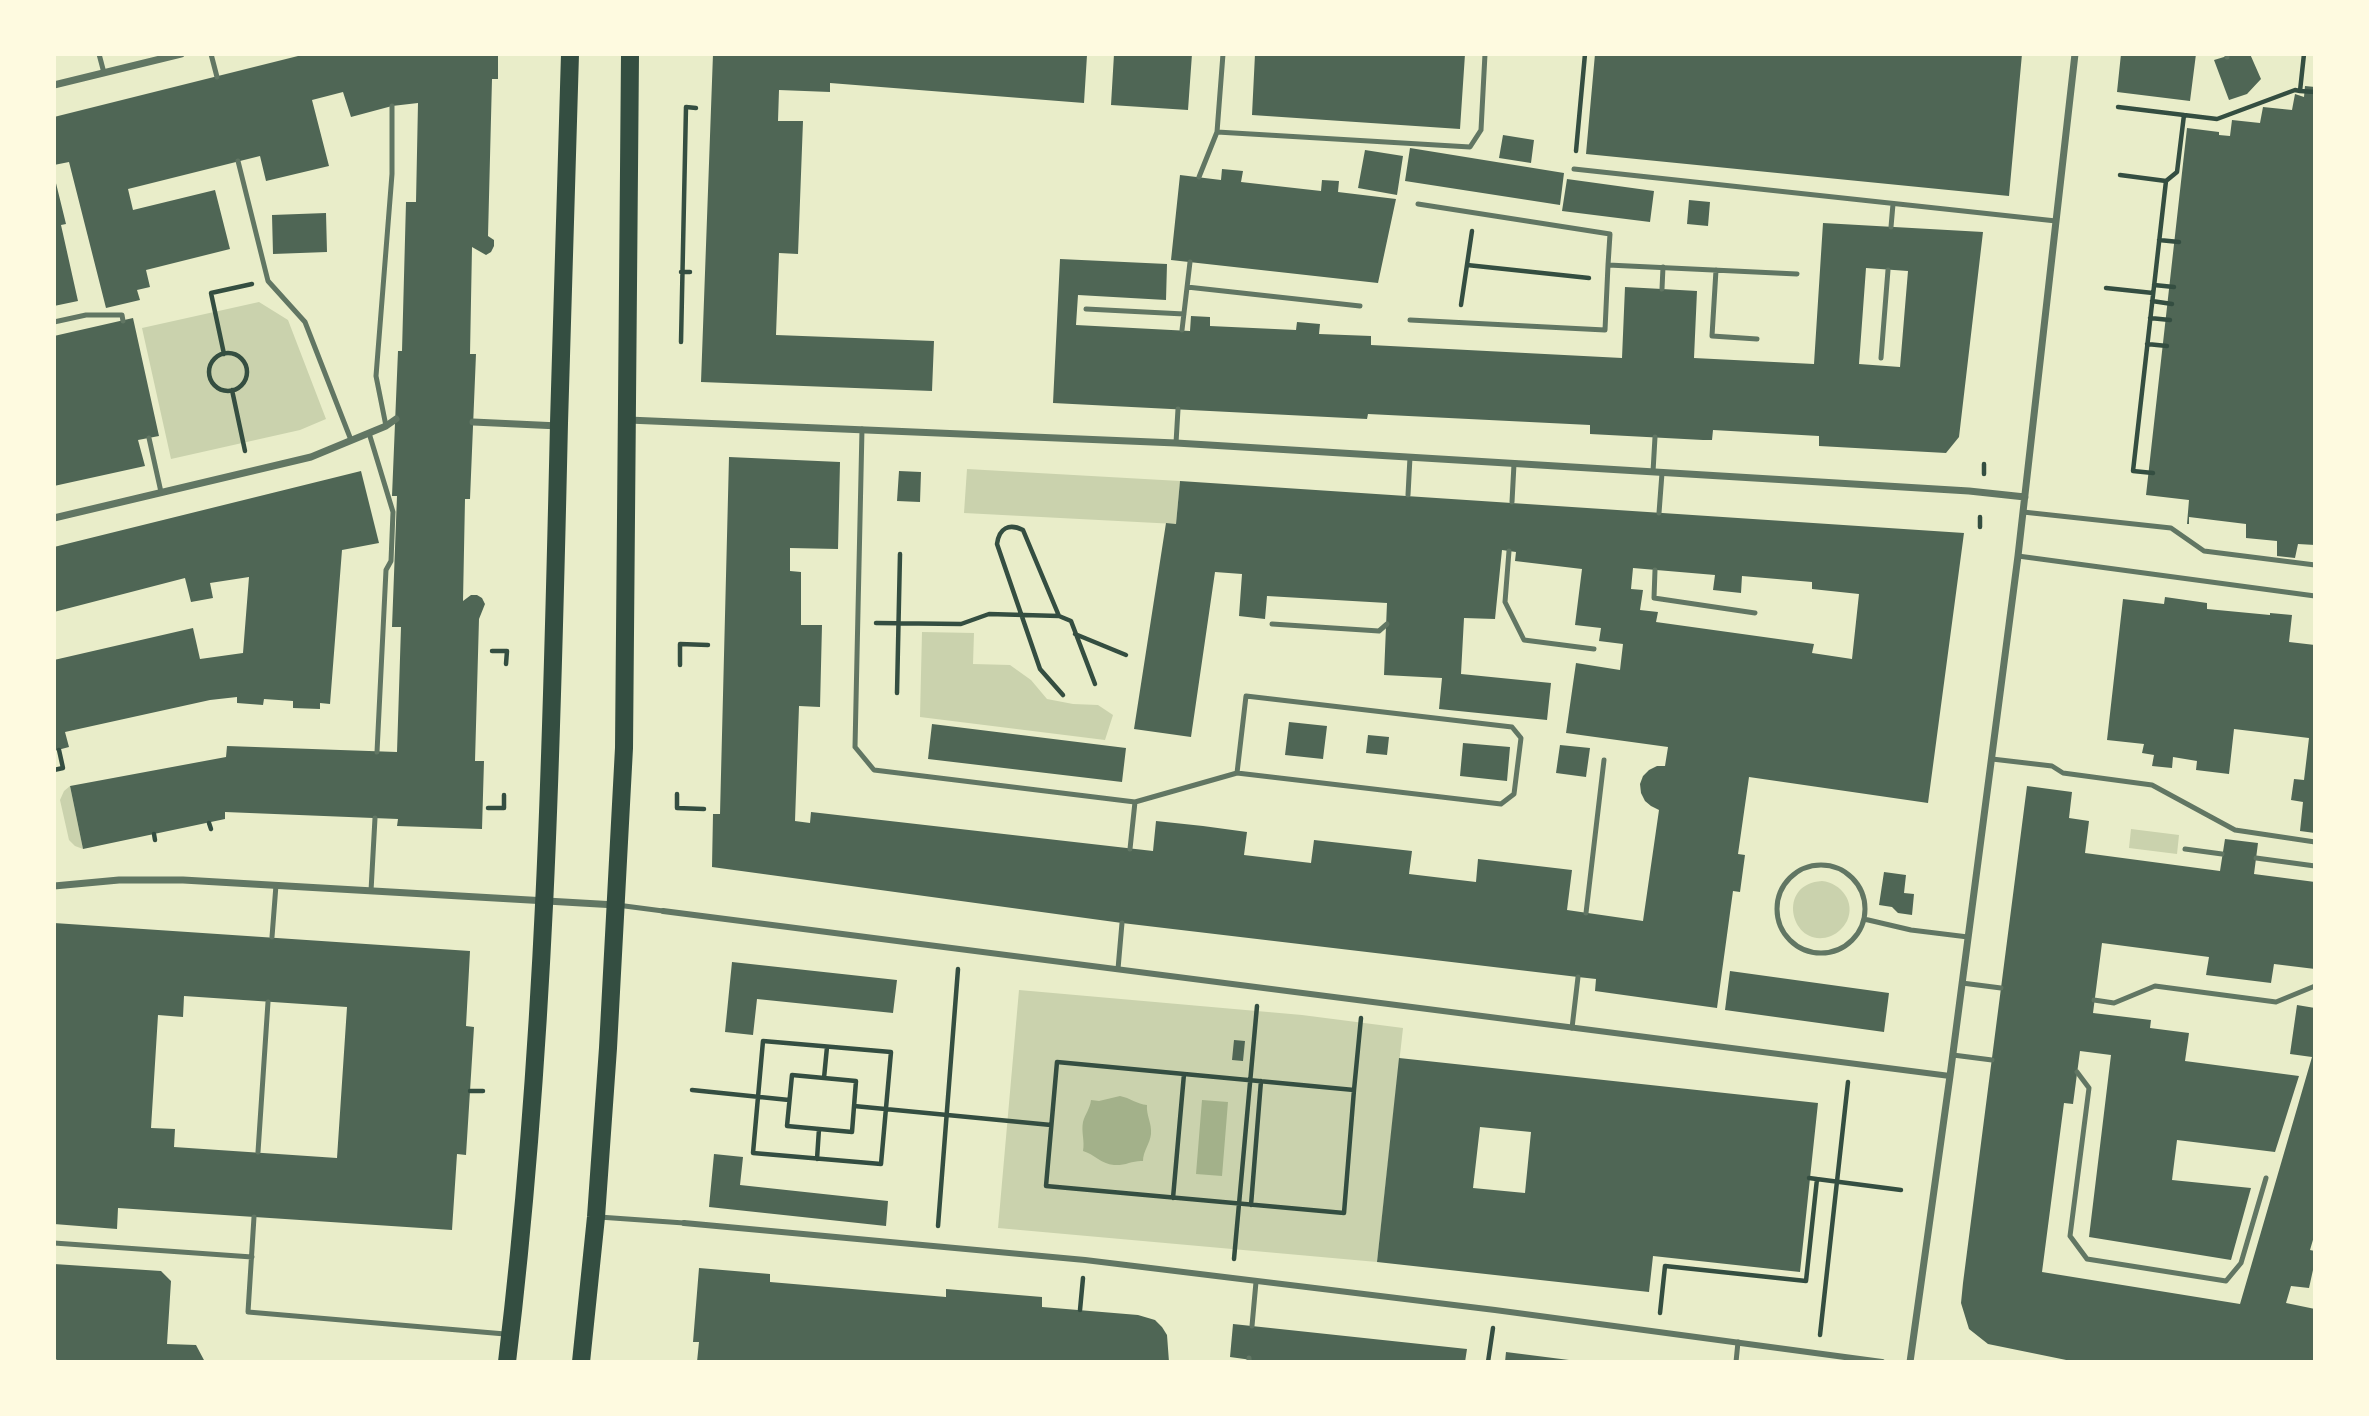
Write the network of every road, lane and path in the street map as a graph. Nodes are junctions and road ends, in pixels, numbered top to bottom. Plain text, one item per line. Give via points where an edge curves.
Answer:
1 (99, 54) edge
2 (181, 54) edge
3 (211, 54) edge
4 (570, 54) edge
5 (630, 54) edge
6 (1223, 54) edge
7 (1485, 54) edge
8 (1585, 54) edge
9 (2075, 54) edge
10 (2304, 54) edge
11 (104, 73) junction
12 (217, 77) dead end
13 (54, 85) edge
14 (2300, 90) junction
15 (2315, 92) edge
16 (391, 106) dead end
17 (2118, 107) dead end
18 (696, 108) dead end
19 (2183, 115) junction
20 (1217, 132) junction
21 (238, 161) dead end
22 (1574, 169) joint
23 (2120, 175) dead end
24 (1199, 177) dead end
25 (2166, 181) junction
26 (1418, 204) dead end
27 (1894, 204) junction
28 (1475, 212) junction
29 (2056, 221) junction
30 (1891, 227) dead end
31 (2159, 240) junction
32 (2179, 242) dead end
33 (1190, 262) dead end
34 (1467, 265) junction
35 (1608, 265) junction
36 (1663, 267) junction
37 (1716, 270) junction
38 (1888, 270) dead end
39 (681, 272) junction
40 (690, 272) dead end
41 (1797, 274) dead end
42 (1607, 280) junction
43 (268, 281) junction
44 (2154, 285) junction
45 (1187, 287) junction
46 (2174, 287) dead end
47 (2106, 288) dead end
48 (1662, 289) dead end
49 (2153, 293) junction
50 (2152, 302) junction
51 (2172, 303) dead end
52 (1360, 306) dead end
53 (1086, 309) dead end
54 (1184, 314) junction
55 (2150, 318) junction
56 (1409, 320) dead end
57 (2170, 320) dead end
58 (123, 321) dead end
59 (54, 322) edge
60 (1459, 322) junction
61 (1182, 330) dead end
62 (1758, 339) dead end
63 (681, 342) dead end
64 (2147, 344) junction
65 (2167, 346) dead end
66 (224, 354) junction
67 (1881, 358) dead end
68 (232, 390) junction
69 (1178, 409) dead end
70 (396, 419) dead end
71 (628, 420) junction
72 (473, 422) dead end
73 (386, 426) junction
74 (559, 426) junction
75 (862, 429) junction
76 (369, 433) junction
77 (1654, 437) dead end
78 (149, 438) dead end
79 (351, 440) junction
80 (1176, 443) junction
81 (245, 451) dead end
82 (1410, 457) junction
83 (1514, 464) junction
84 (1657, 472) junction
85 (2153, 473) dead end
86 (161, 492) junction
87 (1408, 495) dead end
88 (2025, 497) junction
89 (1512, 502) dead end
90 (2023, 512) junction
91 (1659, 513) dead end
92 (1980, 517) dead end
93 (54, 518) edge
94 (1980, 527) dead end
95 (1509, 551) dead end
96 (900, 554) dead end
97 (2018, 556) junction
98 (2315, 565) edge
99 (1655, 570) dead end
100 (2315, 596) edge
101 (1755, 613) dead end
102 (1021, 615) junction
103 (1059, 616) junction
104 (858, 622) junction
105 (898, 623) junction
106 (1272, 624) dead end
107 (1387, 624) dead end
108 (1074, 634) junction
109 (708, 645) dead end
110 (1594, 649) dead end
111 (492, 651) dead end
112 (1126, 655) dead end
113 (506, 664) dead end
114 (680, 665) dead end
115 (1095, 684) dead end
116 (897, 692) dead end
117 (1063, 695) dead end
118 (59, 750) dead end
119 (377, 752) dead end
120 (1992, 759) junction
121 (1604, 760) dead end
122 (54, 770) edge
123 (1237, 773) junction
124 (504, 794) dead end
125 (677, 794) dead end
126 (1135, 802) junction
127 (488, 808) dead end
128 (704, 809) dead end
129 (375, 818) dead end
130 (2315, 842) edge
131 (1130, 849) dead end
132 (2185, 849) dead end
133 (2222, 854) dead end
134 (2256, 858) dead end
135 (2315, 866) edge
136 (276, 885) junction
137 (54, 886) edge
138 (371, 891) junction
139 (545, 900) junction
140 (616, 905) junction
141 (663, 911) joint
142 (1586, 913) dead end
143 (1864, 919) junction
144 (1122, 923) dead end
145 (272, 937) dead end
146 (1968, 937) junction
147 (958, 969) dead end
148 (1118, 969) junction
149 (1578, 977) dead end
150 (1962, 984) junction
151 (2315, 986) edge
152 (1258, 988) junction
153 (2001, 988) dead end
154 (2094, 1000) dead end
155 (268, 1002) dead end
156 (1573, 1028) junction
157 (1359, 1039) dead end
158 (1245, 1046) dead end
159 (827, 1047) junction
160 (1253, 1047) junction
161 (1244, 1055) dead end
162 (1953, 1055) junction
163 (1252, 1056) junction
164 (1992, 1060) dead end
165 (1850, 1063) junction
166 (2077, 1072) dead end
167 (1184, 1074) junction
168 (1950, 1076) junction
169 (824, 1078) junction
170 (1250, 1080) junction
171 (1261, 1082) junction
172 (692, 1090) dead end
173 (1354, 1090) junction
174 (470, 1091) dead end
175 (483, 1091) dead end
176 (758, 1097) junction
177 (789, 1100) junction
178 (854, 1106) junction
179 (886, 1108) junction
180 (946, 1115) junction
181 (1052, 1125) junction
182 (819, 1129) junction
183 (258, 1152) dead end
184 (817, 1158) junction
185 (1810, 1178) dead end
186 (2266, 1178) dead end
187 (1817, 1179) junction
188 (1837, 1182) junction
189 (1901, 1189) dead end
190 (1173, 1198) junction
191 (1239, 1203) junction
192 (1251, 1205) junction
193 (254, 1217) dead end
194 (596, 1217) junction
195 (684, 1223) joint
196 (54, 1243) edge
197 (937, 1245) junction
198 (1235, 1250) dead end
199 (251, 1257) junction
200 (1085, 1260) junction
201 (1256, 1282) junction
202 (1080, 1310) dead end
203 (1495, 1310) junction
204 (1252, 1326) dead end
205 (1658, 1331) junction
206 (510, 1335) junction
207 (1738, 1342) junction
208 (1818, 1353) junction
209 (507, 1362) edge
210 (581, 1362) edge
211 (1488, 1362) edge
212 (1736, 1362) edge
213 (1882, 1362) edge
214 (1910, 1362) edge

1 - 11 lane
2 - 11 street
3 - 12 lane
4 - 74 main road
5 - 71 main road
6 - 20 lane
7 - 20 lane via 1481,130 1470,147
8 - 22 path
9 - 29 street
10 - 14 path
11 - 13 street
14 - 15 path
14 - 19 path via 2217,119
16 - 73 lane via 392,174 376,376
17 - 19 path
18 - 39 path via 686,107
19 - 25 path via 2177,172
20 - 24 lane
21 - 43 lane
22 - 27 lane
23 - 25 path
25 - 31 path
26 - 28 lane
27 - 29 lane
27 - 30 lane
28 - 34 path
28 - 35 lane via 1610,233
29 - 88 street
31 - 32 path
31 - 44 path
33 - 45 lane
34 - 42 path
34 - 60 path
35 - 36 lane
35 - 42 lane
36 - 37 lane
36 - 48 lane
37 - 41 lane
37 - 62 lane via 1712,336
38 - 67 lane
39 - 40 path
39 - 63 path
42 - 60 lane via 1605,330
43 - 66 path via 211,293
43 - 79 lane via 305,321
44 - 46 path
44 - 49 path
45 - 52 lane
45 - 54 lane
47 - 49 path
49 - 50 path
50 - 51 path
50 - 55 path
53 - 54 lane
54 - 61 lane
55 - 57 path
55 - 64 path
56 - 60 lane
58 - 59 lane via 122,315 86,315
64 - 65 path
64 - 85 path via 2133,471
66 - 68 path via 238,356 246,368 244,382
66 - 68 path via 212,362 209,377 218,388
68 - 81 path
69 - 80 lane
70 - 73 street
71 - 75 street
71 - 140 main road via 624,748
72 - 74 street
73 - 76 street
74 - 139 main road
75 - 80 street
75 - 104 lane
76 - 79 street
76 - 119 lane via 393,512
77 - 84 lane
78 - 86 lane
79 - 86 street via 312,457
80 - 82 street
82 - 83 street
82 - 87 lane
83 - 84 street
83 - 89 lane
84 - 88 street
84 - 91 lane
86 - 93 street
88 - 90 street
90 - 97 street
90 - 98 lane via 2171,527 2204,551
92 - 94 path
95 - 110 lane via 1505,602 1524,640
96 - 105 path
97 - 100 lane
97 - 120 street
99 - 101 lane via 1654,598
102 - 103 path
102 - 103 path via 997,544 1005,527 1023,530
102 - 105 path via 989,614 961,624
102 - 117 path via 1040,669
103 - 108 path via 1070,621
104 - 105 path
104 - 126 lane via 855,747 874,770
105 - 116 path
106 - 107 lane via 1379,631
108 - 112 path
108 - 115 path
109 - 114 path via 680,644
111 - 113 path via 507,651
118 - 122 path via 63,768
120 - 130 lane via 2152,785 2235,830
120 - 146 street
121 - 142 lane
123 - 123 lane via 1502,804 1514,794 1521,738 1512,727 1246,696
123 - 126 lane
124 - 127 path via 504,808
125 - 128 path via 677,808
126 - 131 lane
129 - 138 lane
132 - 133 lane
134 - 135 lane
136 - 137 street via 119,880
136 - 138 street
136 - 145 lane
138 - 139 street
139 - 140 street
139 - 206 main road
140 - 141 lane
140 - 194 main road
141 - 148 street
143 - 143 lane via 1858,886 1847,873 1831,866 1798,871 1785,883 1778,899 1777,916 1783,932 1811,952 1844,947
143 - 146 lane
144 - 148 lane
146 - 150 street
147 - 180 path
148 - 152 street
149 - 156 lane
150 - 153 lane
150 - 162 street
151 - 154 lane via 2276,1002 2155,986 2114,1003
152 - 156 street
152 - 160 path
155 - 183 lane
156 - 165 street
157 - 173 path
158 - 160 path
159 - 169 path
159 - 176 path via 763,1041
159 - 179 path via 891,1052
160 - 163 path
161 - 163 path
162 - 164 lane
162 - 168 street
163 - 170 path
165 - 168 street
165 - 188 path
166 - 186 lane via 2089,1088 2070,1236 2087,1259 2226,1281 2241,1263
167 - 170 path
167 - 181 path via 1057,1062
167 - 190 path
168 - 214 street
169 - 177 path via 792,1075
169 - 178 path via 856,1081
170 - 171 path
170 - 191 path
171 - 173 path
171 - 192 path
172 - 176 path
173 - 192 path via 1344,1213
174 - 175 path
176 - 177 path
176 - 184 path via 753,1153
177 - 182 path via 787,1126
178 - 179 path
178 - 182 path via 852,1132
179 - 180 path
179 - 184 path via 881,1164
180 - 181 path
180 - 197 path
181 - 190 path via 1046,1186
182 - 184 path
185 - 187 path
187 - 188 path
187 - 205 path via 1806,1281 1664,1266
188 - 189 path
188 - 208 path
190 - 191 path
191 - 192 path
191 - 198 path
193 - 199 lane
194 - 195 lane
194 - 210 main road
195 - 197 street
196 - 199 lane
197 - 200 street
199 - 206 lane via 248,1312
200 - 201 street
200 - 202 path
201 - 203 street
201 - 204 lane
203 - 205 street
203 - 211 path
205 - 207 street
206 - 209 main road
207 - 208 street
207 - 212 lane
208 - 213 street

